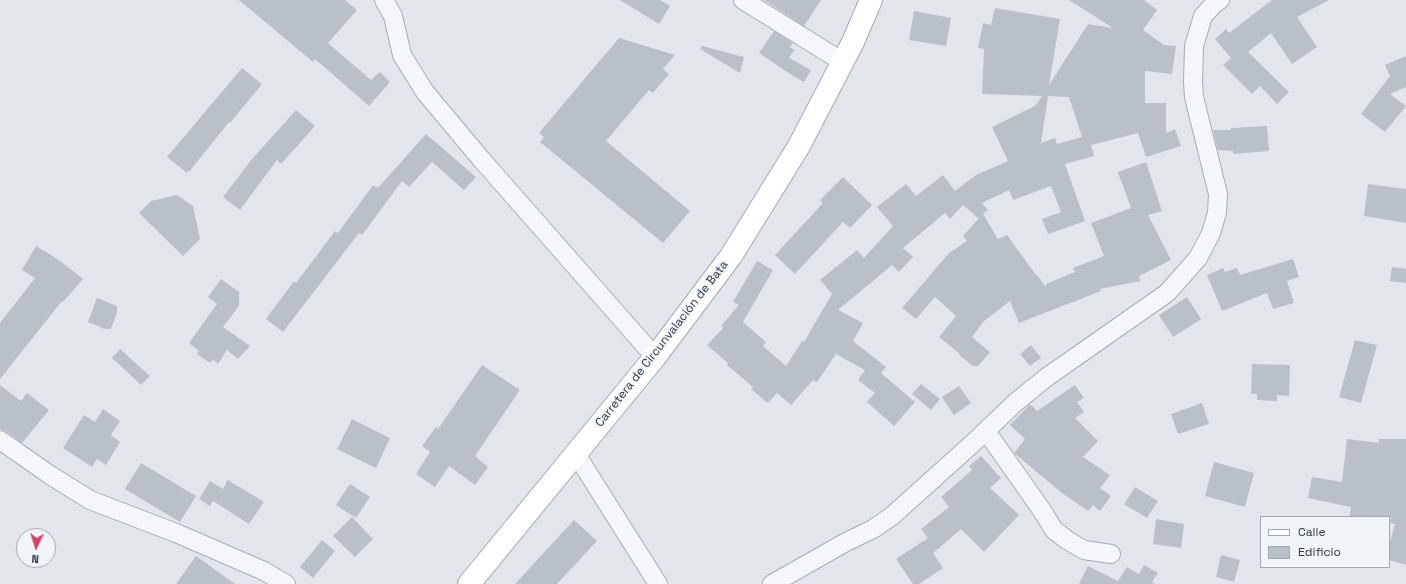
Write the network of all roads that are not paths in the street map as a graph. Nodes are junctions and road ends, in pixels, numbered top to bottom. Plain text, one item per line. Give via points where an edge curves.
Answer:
1 (384, 0) edge
2 (743, 0) edge
3 (871, 0) edge
4 (1220, 0) edge
5 (843, 62) junction
6 (656, 357) junction
7 (986, 431) junction
8 (0, 440) edge
9 (576, 454) junction
10 (1111, 554) dead end
11 (286, 584) edge
12 (469, 584) edge
13 (658, 584) edge
14 (772, 584) edge

1 - 6 street via 393,16 402,55 424,92
2 - 5 street
3 - 5 main road, Carretera de Circunvalación de Bata
4 - 7 street via 1203,16 1194,46 1194,97 1218,194 1210,233 1198,258 1167,293 1047,377
5 - 6 main road, Carretera de Circunvalación de Bata via 799,146 731,256
6 - 9 main road, Carretera de Circunvalación de Bata
7 - 10 street via 1054,530 1084,550
7 - 14 street via 892,516
8 - 11 street via 90,500 176,532 264,571
9 - 12 main road, Carretera de Circunvalación de Bata
9 - 13 street

